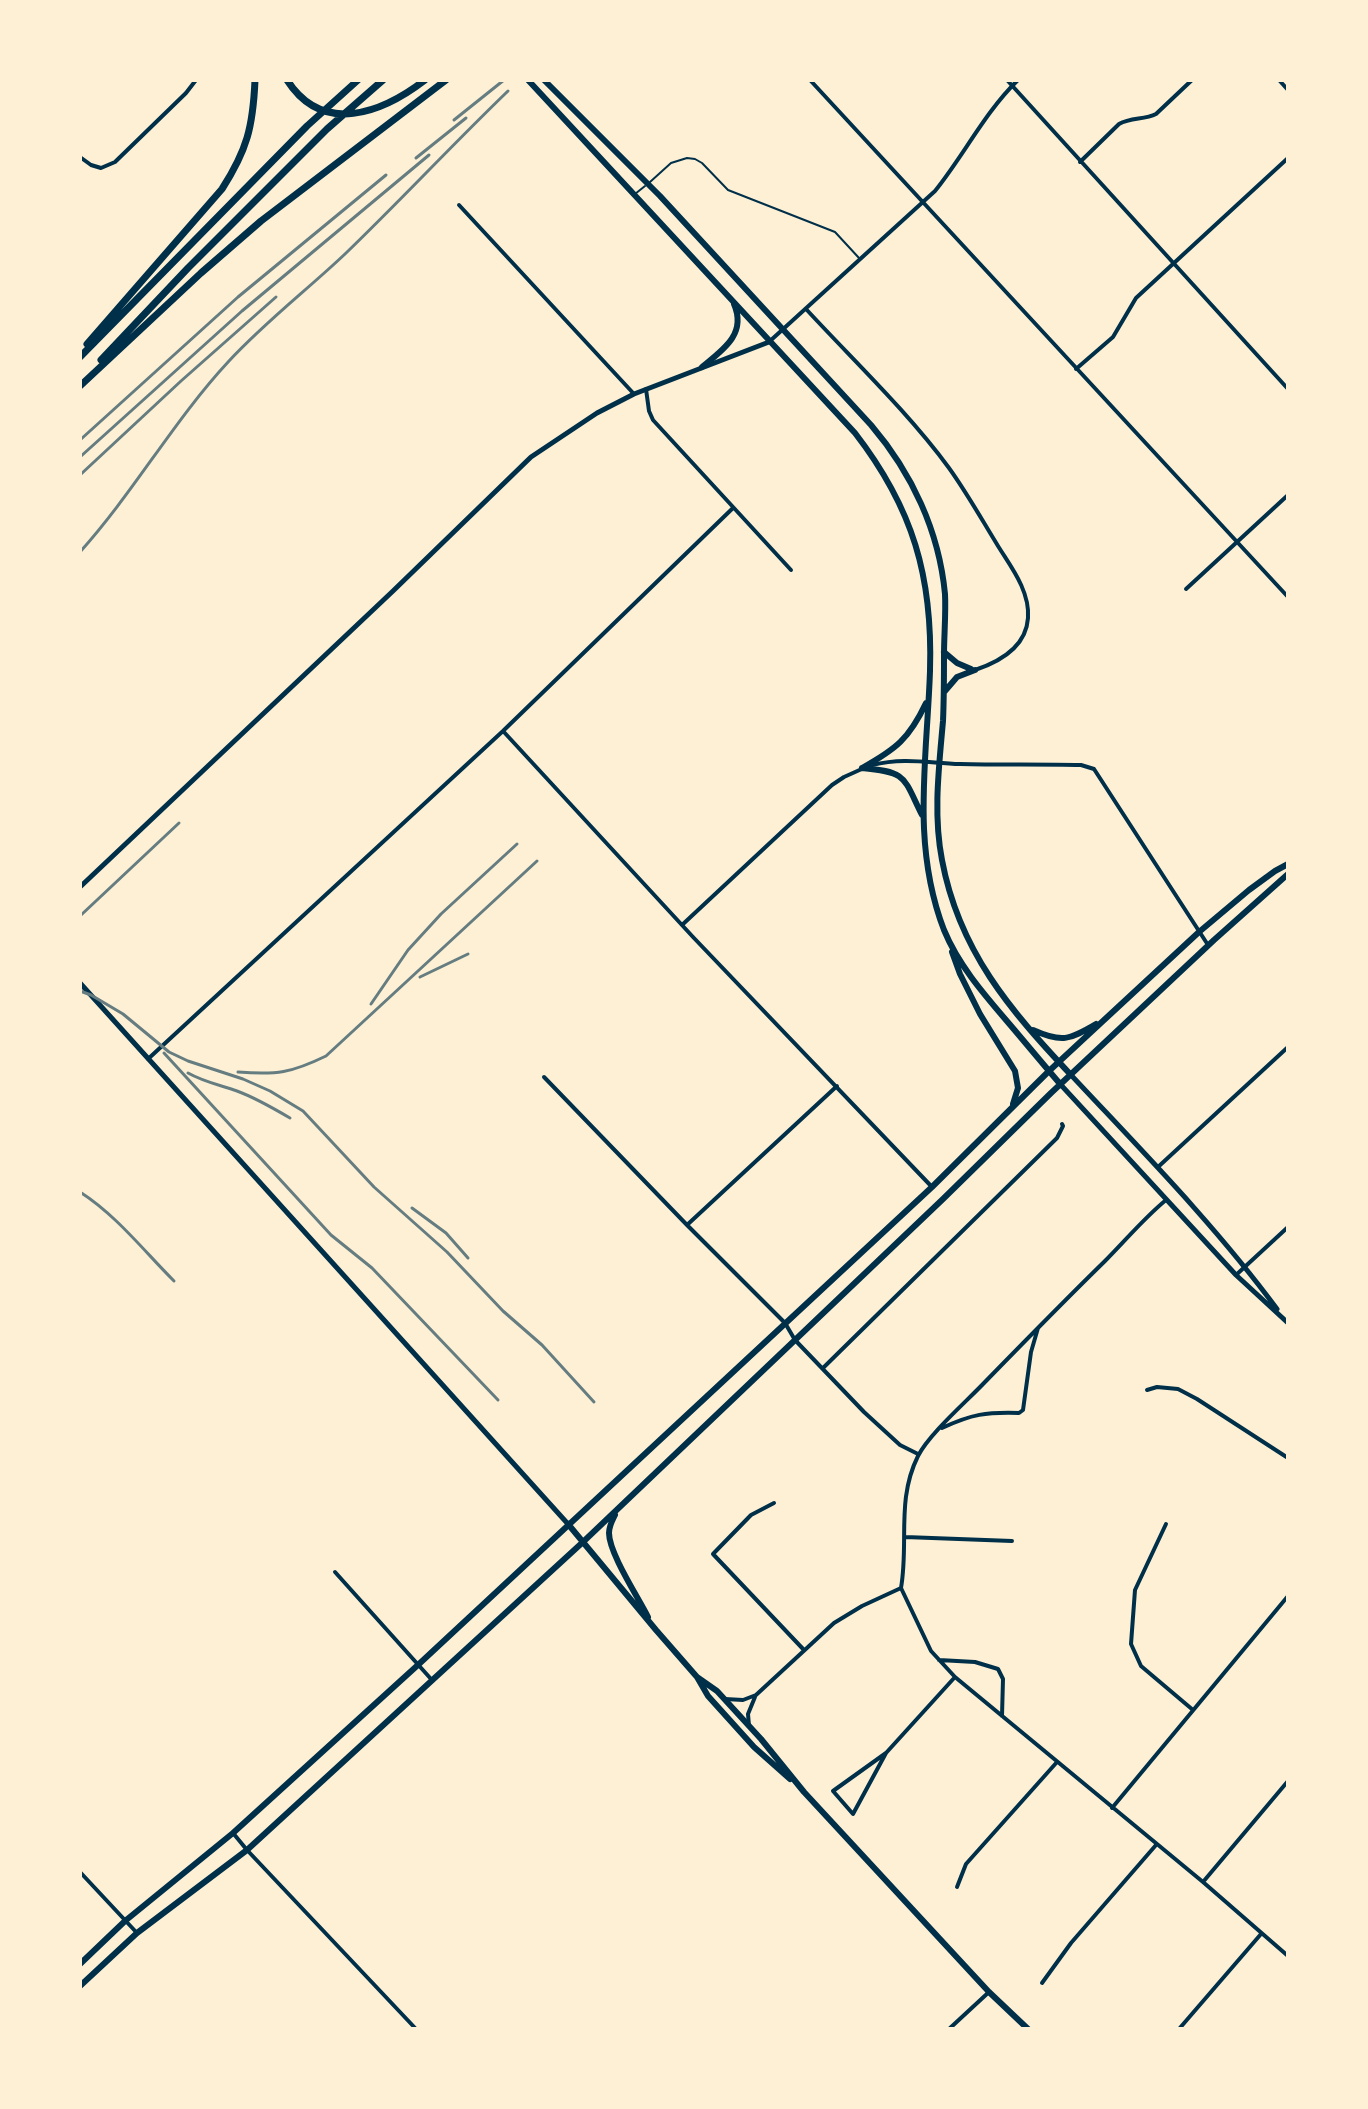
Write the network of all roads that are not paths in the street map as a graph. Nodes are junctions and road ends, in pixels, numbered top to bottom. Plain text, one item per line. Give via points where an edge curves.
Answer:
1 (196, 80) edge
2 (255, 80) edge
3 (287, 80) edge
4 (358, 80) edge
5 (383, 80) edge
6 (425, 80) edge
7 (446, 80) edge
8 (528, 80) edge
9 (544, 80) edge
10 (810, 80) edge
11 (1007, 80) edge
12 (1018, 80) edge
13 (1192, 80) edge
14 (1279, 80) edge
15 (1012, 86) junction
16 (1288, 90) edge
17 (80, 157) edge
18 (1288, 158) edge
19 (1080, 162) junction
20 (647, 184) junction
21 (635, 194) junction
22 (923, 203) junction
23 (459, 205) dead end
24 (860, 259) junction
25 (1174, 264) junction
26 (730, 298) junction
27 (806, 309) junction
28 (782, 330) junction
29 (769, 342) junction
30 (80, 355) edge
31 (702, 367) junction
32 (1076, 369) junction
33 (80, 384) edge
34 (646, 389) junction
35 (1288, 389) edge
36 (634, 394) junction
37 (1288, 495) edge
38 (733, 508) junction
39 (1236, 542) junction
40 (791, 570) dead end
41 (1186, 589) dead end
42 (1288, 597) edge
43 (944, 652) junction
44 (975, 670) junction
45 (945, 691) junction
46 (928, 700) junction
47 (503, 731) junction
48 (924, 760) junction
49 (939, 762) junction
50 (862, 768) junction
51 (923, 818) junction
52 (1288, 864) edge
53 (1288, 874) edge
54 (80, 887) edge
55 (682, 925) junction
56 (1199, 932) junction
57 (949, 941) junction
58 (1208, 945) junction
59 (80, 983) edge
60 (1106, 1018) junction
61 (1029, 1029) junction
62 (1288, 1047) edge
63 (148, 1059) junction
64 (1059, 1062) junction
65 (1049, 1071) junction
66 (1071, 1075) junction
67 (544, 1077) dead end
68 (1061, 1085) junction
69 (837, 1086) junction
70 (1011, 1108) junction
71 (1062, 1124) dead end
72 (1158, 1167) junction
73 (932, 1187) junction
74 (1166, 1200) junction
75 (687, 1225) junction
76 (1288, 1227) edge
77 (1245, 1266) junction
78 (1236, 1275) junction
79 (1286, 1321) edge
80 (785, 1323) junction
81 (1039, 1326) junction
82 (795, 1340) junction
83 (823, 1368) junction
84 (1147, 1390) dead end
85 (940, 1429) junction
86 (918, 1454) junction
87 (1288, 1458) edge
88 (774, 1503) dead end
89 (621, 1505) junction
90 (568, 1524) junction
91 (1166, 1524) dead end
92 (905, 1537) junction
93 (1012, 1541) dead end
94 (583, 1542) junction
95 (335, 1572) dead end
96 (901, 1588) junction
97 (1288, 1596) edge
98 (656, 1630) junction
99 (804, 1650) junction
100 (939, 1660) junction
101 (419, 1664) junction
102 (697, 1677) junction
103 (955, 1677) junction
104 (431, 1679) junction
105 (756, 1695) junction
106 (724, 1699) junction
107 (1193, 1710) junction
108 (1002, 1716) junction
109 (749, 1726) junction
110 (886, 1753) junction
111 (1058, 1761) junction
112 (1288, 1781) edge
113 (804, 1792) junction
114 (1112, 1808) junction
115 (233, 1833) junction
116 (1156, 1845) junction
117 (247, 1850) junction
118 (80, 1872) edge
119 (1203, 1882) junction
120 (957, 1887) dead end
121 (125, 1921) junction
122 (137, 1933) junction
123 (1261, 1934) junction
124 (1288, 1956) edge
125 (80, 1964) edge
126 (1042, 1983) dead end
127 (80, 1986) edge
128 (989, 1992) junction
129 (416, 2029) edge
130 (949, 2029) edge
131 (1028, 2029) edge
132 (1179, 2029) edge

1 - 17 street via 115,162 97,167
2 - 30 highway via 250,129 237,167
3 - 6 highway via 313,106 346,114 383,107
4 - 30 highway
5 - 33 highway via 188,268
7 - 33 highway via 261,221
8 - 21 main road
9 - 20 main road
10 - 22 street
11 - 15 street
12 - 15 street
13 - 19 street via 1156,114 1119,124
14 - 16 street
15 - 19 street
15 - 22 street
18 - 25 street
19 - 25 street
20 - 21 lane
20 - 24 lane via 671,163 695,159 728,190 835,232
20 - 28 main road
21 - 26 main road
22 - 24 street
22 - 32 street
23 - 36 street
24 - 27 street
25 - 32 street via 1136,298 1113,337
25 - 35 street
26 - 29 main road
26 - 31 main road via 738,319 734,336
27 - 28 street
27 - 44 street via 936,452 1023,589 1028,618 1018,643 1001,660
28 - 29 street
28 - 43 main road via 884,440 915,489 941,570
29 - 31 street
29 - 46 main road via 855,433 901,505 927,594
31 - 34 street
32 - 39 street
34 - 36 street
34 - 38 street via 653,420
36 - 54 street via 531,457
37 - 39 street
38 - 40 street
38 - 47 street
39 - 41 street
39 - 42 street
43 - 44 main road via 960,666
43 - 45 main road
44 - 45 main road via 957,677
45 - 49 main road
46 - 48 main road
46 - 50 main road via 902,742
47 - 55 street
47 - 63 street
48 - 49 street
48 - 50 street
48 - 51 main road
49 - 56 street via 1094,769
49 - 61 main road via 939,836 953,901 985,972
50 - 51 main road via 905,779
50 - 55 street via 832,785
51 - 57 main road via 927,871
52 - 56 main road
53 - 58 main road
55 - 69 street
56 - 58 street
56 - 60 main road
57 - 65 main road via 979,988
57 - 70 main road via 966,986 1015,1071 1018,1088
58 - 66 main road
59 - 63 street
60 - 61 main road via 1067,1038
60 - 64 main road
61 - 64 main road
62 - 72 street
63 - 90 street
64 - 65 main road
64 - 66 main road
65 - 68 main road
65 - 70 main road
66 - 68 main road
66 - 72 street
67 - 75 street
68 - 74 street
68 - 82 main road
69 - 73 street
69 - 75 street
70 - 73 main road
71 - 83 street via 1057,1138
72 - 77 street
73 - 80 main road
74 - 78 street
74 - 81 street
75 - 80 street
76 - 77 street
77 - 78 street
77 - 79 street
78 - 79 street
80 - 82 street
80 - 90 main road
81 - 85 street
81 - 85 street via 1023,1410 966,1417
82 - 83 street
82 - 89 main road
83 - 86 street via 900,1445
84 - 87 street via 1178,1389
85 - 86 street
86 - 92 street via 903,1511
88 - 99 street via 751,1515 713,1554
89 - 94 main road
89 - 98 main road via 608,1537
90 - 94 main road
90 - 101 main road
91 - 107 street via 1135,1590 1131,1644 1141,1666
92 - 93 street
92 - 96 street
94 - 98 main road
94 - 104 main road
95 - 101 street
96 - 99 street via 834,1623
96 - 100 street
97 - 107 street
98 - 102 main road
99 - 105 street
100 - 103 street
100 - 108 street via 998,1669 1003,1679
101 - 104 street
101 - 115 main road
102 - 106 main road
102 - 113 main road via 754,1747
103 - 108 street
103 - 110 street
104 - 117 main road
105 - 106 street
105 - 109 street
106 - 109 main road
107 - 114 street
108 - 111 street
109 - 113 main road
110 - 110 street via 833,1791 853,1814 879,1765
111 - 114 street
111 - 120 street via 966,1864
112 - 119 street
113 - 128 main road
114 - 116 street
115 - 117 street
115 - 121 main road
116 - 119 street
116 - 126 street
117 - 122 main road
117 - 129 street
118 - 121 street
119 - 123 street
121 - 122 street
121 - 125 main road
122 - 127 main road
123 - 124 street
123 - 132 street
128 - 130 street
128 - 131 main road

